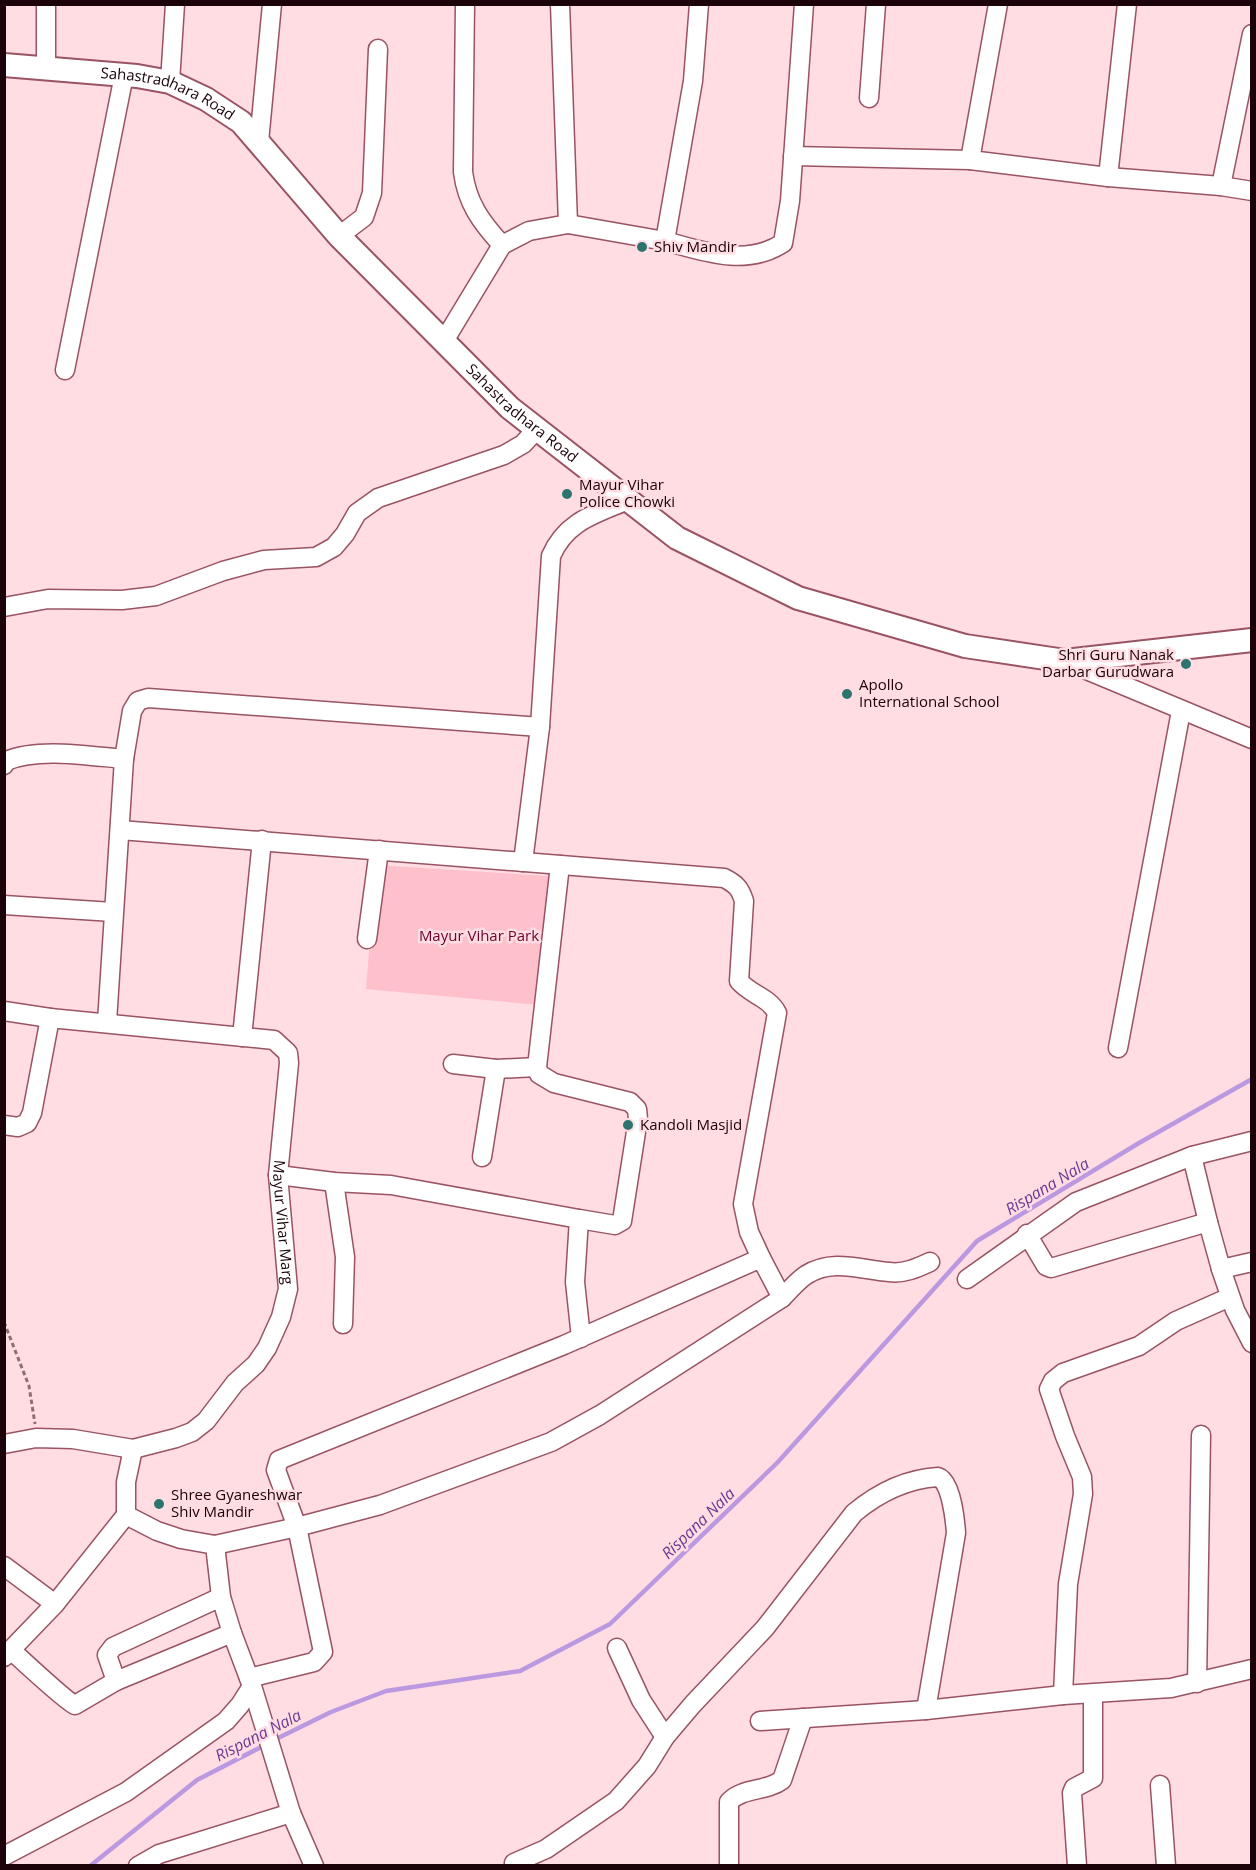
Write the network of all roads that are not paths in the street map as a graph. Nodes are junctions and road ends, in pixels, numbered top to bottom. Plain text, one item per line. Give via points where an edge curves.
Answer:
1 (46, 4) edge
2 (175, 4) edge
3 (272, 4) edge
4 (465, 4) edge
5 (560, 4) edge
6 (699, 4) edge
7 (804, 4) edge
8 (876, 4) edge
9 (998, 4) edge
10 (1127, 4) edge
11 (1251, 34) edge
12 (378, 48) dead end
13 (4, 65) edge
14 (46, 68) junction
15 (124, 75) junction
16 (170, 82) junction
17 (869, 98) dead end
18 (259, 142) junction
19 (793, 156) junction
20 (970, 160) junction
21 (1108, 177) junction
22 (1221, 186) junction
23 (1251, 190) edge
24 (568, 224) junction
25 (339, 236) junction
26 (665, 241) junction
27 (502, 245) junction
28 (444, 341) junction
29 (65, 370) dead end
30 (537, 429) junction
31 (628, 500) junction
32 (4, 607) edge
33 (1251, 640) edge
34 (1065, 661) junction
35 (1181, 711) junction
36 (540, 727) junction
37 (1251, 739) edge
38 (124, 759) junction
39 (4, 765) edge
40 (120, 830) junction
41 (262, 840) junction
42 (379, 850) junction
43 (523, 862) junction
44 (560, 865) junction
45 (4, 905) edge
46 (113, 912) junction
47 (368, 939) dead end
48 (4, 1011) edge
49 (50, 1018) junction
50 (107, 1022) junction
51 (242, 1037) junction
52 (1118, 1048) dead end
53 (453, 1064) dead end
54 (537, 1067) junction
55 (496, 1069) junction
56 (4, 1125) edge
57 (1251, 1141) edge
58 (1192, 1156) junction
59 (482, 1157) dead end
60 (278, 1174) junction
61 (334, 1182) junction
62 (579, 1219) junction
63 (1208, 1222) junction
64 (1027, 1234) junction
65 (761, 1258) junction
66 (930, 1262) dead end
67 (1251, 1262) edge
68 (1221, 1269) junction
69 (967, 1279) dead end
70 (1230, 1297) junction
71 (782, 1298) junction
72 (343, 1324) dead end
73 (582, 1338) junction
74 (1251, 1342) edge
75 (1201, 1435) dead end
76 (4, 1444) edge
77 (133, 1449) junction
78 (126, 1515) junction
79 (297, 1527) junction
80 (214, 1545) junction
81 (4, 1566) edge
82 (221, 1597) junction
83 (55, 1604) junction
84 (232, 1633) junction
85 (617, 1648) dead end
86 (8, 1653) edge
87 (1251, 1669) edge
88 (116, 1682) junction
89 (1197, 1683) junction
90 (251, 1686) junction
91 (1093, 1694) junction
92 (1063, 1695) junction
93 (926, 1710) junction
94 (803, 1718) junction
95 (760, 1721) dead end
96 (665, 1737) junction
97 (1160, 1785) dead end
98 (291, 1814) junction
99 (4, 1856) edge
100 (539, 1859) edge
101 (514, 1863) dead end
102 (138, 1866) edge
103 (314, 1866) edge
104 (729, 1866) edge
105 (1077, 1866) edge
106 (1166, 1866) edge

1 - 14 street
2 - 16 street
3 - 18 street
4 - 27 street via 465,189 483,224
5 - 24 street
6 - 26 street via 693,81
7 - 19 street
8 - 17 street
9 - 20 street
10 - 21 street
11 - 22 street
12 - 25 street via 372,193 364,217
13 - 14 main road, Sahastradhara Road
14 - 15 main road, Sahastradhara Road
15 - 16 main road, Sahastradhara Road
15 - 29 street
16 - 18 main road, Sahastradhara Road via 241,122
18 - 25 main road, Sahastradhara Road
19 - 20 street
19 - 26 street via 788,225 783,243 768,253 746,257
20 - 21 street
21 - 22 street
22 - 23 street
24 - 26 street
24 - 27 street via 529,231
25 - 28 main road, Sahastradhara Road
27 - 28 street
28 - 30 main road, Sahastradhara Road via 510,408
30 - 31 main road, Sahastradhara Road
30 - 32 street via 523,444 504,455 364,506 334,547 315,557 264,560 156,596 122,600 48,599
31 - 34 main road, Sahastradhara Road via 677,538 798,598 965,646
31 - 36 street via 567,530 551,556
33 - 34 main road, Sahastradhara Road
34 - 35 street
35 - 37 street
35 - 52 street
36 - 38 street via 148,698 138,701 132,711
36 - 43 street
38 - 39 street via 18,756
38 - 40 street
40 - 41 street
40 - 46 street
41 - 42 street
41 - 51 street
42 - 43 street
42 - 47 street
43 - 44 street
44 - 54 street
44 - 65 street via 724,878 740,889 744,901 739,981 746,990 771,1002 777,1013 743,1204 748,1233
45 - 46 street
46 - 50 street
48 - 49 street
49 - 50 street
49 - 56 street via 32,1113 27,1123 18,1127
50 - 51 street
51 - 60 street, Mayur Vihar Marg via 273,1040 288,1053
53 - 55 street
54 - 55 street
54 - 62 street via 545,1080 621,1098 637,1109 622,1221 615,1225
55 - 59 street
57 - 58 street
58 - 63 street
58 - 64 street via 1076,1202
60 - 61 street
60 - 77 street, Mayur Vihar Marg via 288,1288 267,1348 220,1399 206,1421 192,1432
61 - 62 street via 391,1185
61 - 72 street via 345,1257
62 - 73 street via 575,1282
63 - 64 street via 1051,1269
63 - 68 street
64 - 69 street
65 - 71 street
65 - 73 street
66 - 71 street via 890,1273 831,1266 807,1275
67 - 68 street
68 - 70 street
70 - 74 street
70 - 92 street via 1176,1321 1139,1346 1063,1373 1049,1389 1082,1478 1083,1494 1068,1584
71 - 79 street via 551,1442 380,1505
73 - 79 street via 279,1460 276,1470
75 - 89 street
76 - 77 street via 36,1438 74,1439
77 - 78 street via 126,1482
78 - 80 street via 173,1536
78 - 83 street
79 - 80 street
79 - 90 street via 323,1652 314,1662
80 - 82 street
81 - 83 street
82 - 84 street
82 - 88 street via 113,1647 107,1654
83 - 86 street
84 - 88 street
84 - 90 street
85 - 96 street via 641,1700
86 - 88 street via 70,1703 88,1699
87 - 89 street
89 - 91 street
90 - 98 street
90 - 99 street via 226,1721 126,1792
91 - 92 street
91 - 105 street via 1092,1778 1072,1793
92 - 93 street
93 - 94 street
93 - 96 street via 956,1533 945,1483 938,1477 900,1485 871,1499 854,1513 765,1628
94 - 95 street
94 - 104 street via 782,1780 729,1802
96 - 100 street via 647,1766 616,1802
97 - 106 street
98 - 102 street via 159,1854
98 - 103 street
100 - 101 street

